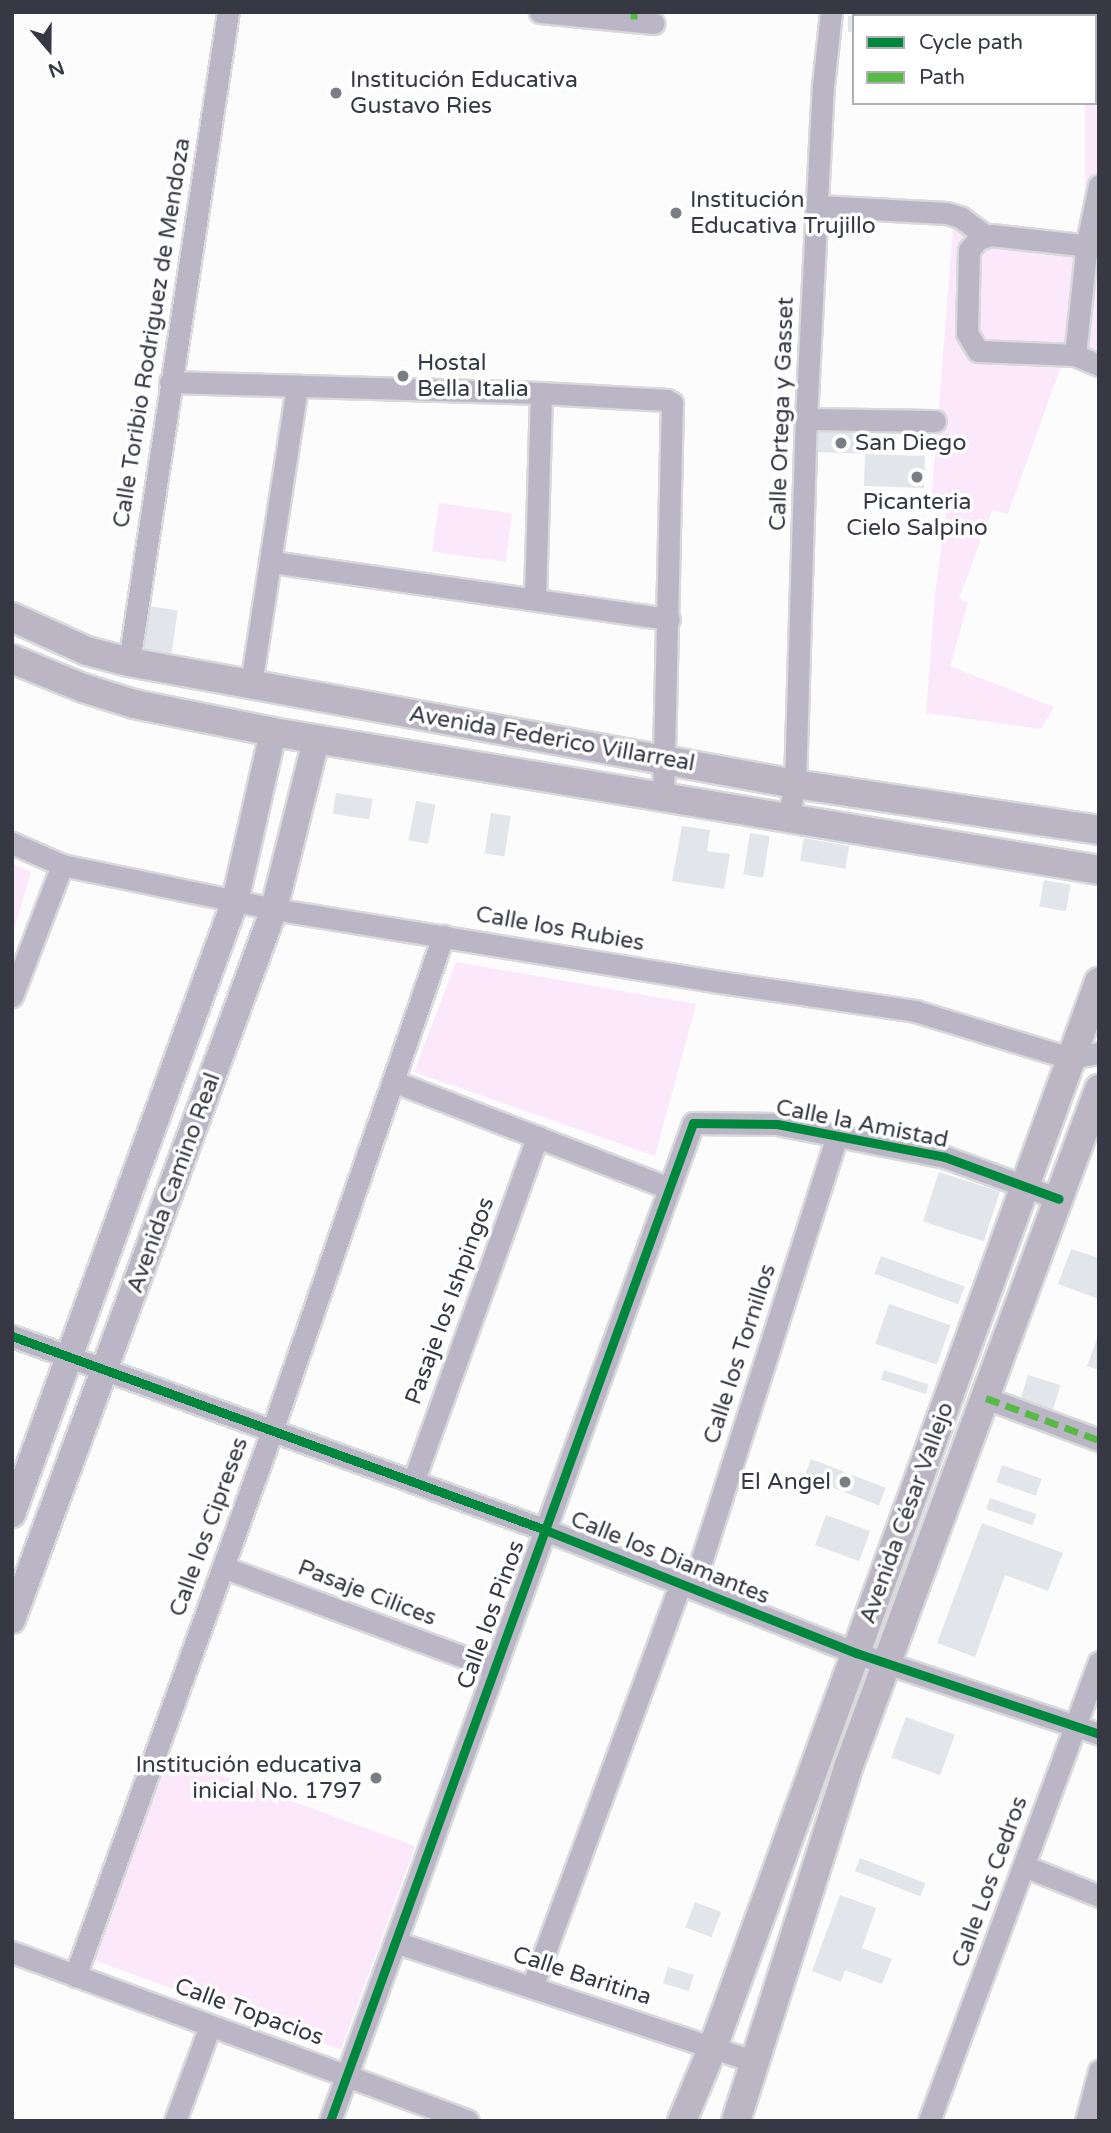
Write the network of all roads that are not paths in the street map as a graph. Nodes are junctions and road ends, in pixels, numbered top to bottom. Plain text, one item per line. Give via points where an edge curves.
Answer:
1 (228, 12) edge
2 (540, 12) edge
3 (831, 12) edge
4 (653, 23) dead end
5 (1099, 185) edge
6 (818, 206) junction
7 (981, 237) junction
8 (1093, 245) edge
9 (1075, 355) junction
10 (1099, 365) edge
11 (170, 382) junction
12 (297, 386) junction
13 (541, 393) junction
14 (806, 419) junction
15 (935, 421) dead end
16 (272, 562) junction
17 (535, 597) junction
18 (12, 617) edge
19 (668, 619) junction
20 (12, 659) edge
21 (128, 662) junction
22 (251, 684) junction
23 (273, 732) junction
24 (316, 740) junction
25 (664, 759) junction
26 (794, 784) junction
27 (663, 795) junction
28 (1016, 817) junction
29 (788, 818) junction
30 (1099, 831) edge
31 (12, 843) edge
32 (1007, 853) junction
33 (62, 865) junction
34 (1099, 870) edge
35 (235, 901) junction
36 (274, 909) junction
37 (443, 936) junction
38 (1099, 982) edge
39 (12, 996) edge
40 (1099, 1053) edge
41 (1070, 1058) junction
42 (393, 1081) junction
43 (1099, 1089) edge
44 (693, 1123) joint
45 (837, 1136) junction
46 (537, 1137) junction
47 (669, 1188) junction
48 (1024, 1188) junction
49 (1059, 1199) junction
50 (983, 1302) junction
51 (1016, 1315) junction
52 (12, 1336) edge
53 (70, 1359) junction
54 (105, 1371) junction
55 (986, 1398) junction
56 (272, 1431) junction
57 (935, 1439) junction
58 (1099, 1440) edge
59 (966, 1451) junction
60 (413, 1482) junction
61 (12, 1514) edge
62 (543, 1529) junction
63 (223, 1567) junction
64 (687, 1585) junction
65 (12, 1620) edge
66 (856, 1653) junction
67 (1099, 1662) edge
68 (885, 1664) junction
69 (493, 1668) junction
70 (1076, 1725) junction
71 (1099, 1734) edge
72 (1024, 1866) junction
73 (1099, 1896) edge
74 (395, 1942) junction
75 (12, 1952) edge
76 (75, 1976) junction
77 (532, 1987) junction
78 (210, 2026) junction
79 (713, 2047) junction
80 (753, 2061) junction
81 (1099, 2071) edge
82 (347, 2076) junction
83 (175, 2121) edge
84 (330, 2121) edge
85 (468, 2121) edge
86 (682, 2121) edge
87 (736, 2121) edge
88 (929, 2121) edge
89 (1086, 2121) edge

1 - 11 street, Calle Toribio Rodriguez de Mendoza
2 - 4 street
3 - 6 street, Calle Ortega y Gasset
5 - 8 street
6 - 7 street via 946,213 960,217
6 - 14 street, Calle Ortega y Gasset
7 - 8 street
7 - 9 street via 969,250 967,333 973,348 985,353
8 - 9 street
9 - 10 street
11 - 12 street
11 - 21 street, Calle Toribio Rodriguez de Mendoza
12 - 13 street
12 - 16 street
13 - 17 street
13 - 19 street via 672,403
14 - 15 street
14 - 26 street, Calle Ortega y Gasset
16 - 17 street
16 - 22 street
17 - 19 street
18 - 21 main road, Avenida Federico Villarreal via 88,651
19 - 25 street
20 - 23 main road, Avenida Federico Villarreal via 134,704
21 - 22 main road, Avenida Federico Villarreal
22 - 25 main road, Avenida Federico Villarreal
23 - 24 main road, Avenida Federico Villarreal
23 - 35 street, Avenida Camino Real
24 - 27 main road, Avenida Federico Villarreal
24 - 36 street, Avenida Camino Real
25 - 26 main road, Avenida Federico Villarreal
25 - 27 street
26 - 28 main road, Avenida Federico Villarreal
26 - 29 street, Calle Ortega y Gasset
27 - 29 main road, Avenida Federico Villarreal
28 - 30 main road, Avenida Federico Villarreal
28 - 32 main road
29 - 32 main road, Avenida Federico Villarreal
31 - 33 street, Calle los Rubies
32 - 34 main road, Avenida Federico Villarreal
33 - 35 street, Calle los Rubies
33 - 39 street
35 - 36 street, Calle los Rubies
35 - 53 street, Avenida Camino Real
36 - 37 street, Calle los Rubies
36 - 54 street, Avenida Camino Real
37 - 41 street, Calle los Rubies via 915,1011
37 - 42 street, Calle los Cipreses
38 - 41 main road, Avenida César Vallejo
40 - 41 street, Calle los Rubies
41 - 48 main road, Avenida César Vallejo
42 - 46 street
42 - 56 street, Calle los Cipreses
43 - 49 main road, Avenida César Vallejo
44 - 45 street, Calle la Amistad via 777,1124
44 - 47 street, Calle los Pinos
45 - 48 street, Calle la Amistad via 945,1157
45 - 64 street, Calle los Tornillos
46 - 47 street
46 - 60 street, Pasaje los Ishpingos
47 - 62 street, Calle los Pinos
48 - 49 street, Calle la Amistad
48 - 50 main road, Avenida César Vallejo
49 - 51 main road, Avenida César Vallejo
50 - 51 main road
50 - 57 main road, Avenida César Vallejo
51 - 55 main road, Avenida César Vallejo
52 - 53 street
53 - 54 street, Calle los Diamantes
53 - 61 street, Avenida Camino Real
54 - 56 street, Calle los Diamantes
54 - 65 street, Avenida Camino Real
55 - 58 street
55 - 59 main road, Avenida César Vallejo
56 - 60 street, Calle los Diamantes
56 - 63 street, Calle los Cipreses
57 - 59 main road
57 - 66 main road, Avenida César Vallejo
59 - 68 main road, Avenida César Vallejo
60 - 62 street, Calle los Diamantes
62 - 64 street, Calle los Diamantes
62 - 69 street, Calle los Pinos
63 - 69 street, Pasaje Cilices
63 - 76 street, Calle los Cipreses
64 - 66 street, Calle los Diamantes
64 - 77 street, Calle los Tornillos
66 - 68 street, Calle los Diamantes
66 - 79 main road, Avenida César Vallejo
67 - 70 street, Calle Los Cedros
68 - 70 street, Calle los Diamantes
68 - 80 main road, Avenida César Vallejo
69 - 74 street, Calle los Pinos
70 - 71 street, Calle los Diamantes
70 - 72 street, Calle Los Cedros
72 - 73 street
72 - 88 street, Calle Los Cedros
74 - 77 street, Calle Baritina
74 - 82 street, Calle los Pinos
75 - 76 street, Calle Topacios
76 - 78 street, Calle Topacios
77 - 79 street, Calle Baritina
78 - 82 street, Calle Topacios
78 - 83 street
79 - 80 street, Calle Baritina
79 - 86 main road, Avenida César Vallejo
80 - 87 main road, Avenida César Vallejo
81 - 89 street
82 - 84 street, Calle los Pinos
82 - 85 street, Calle Topacios

